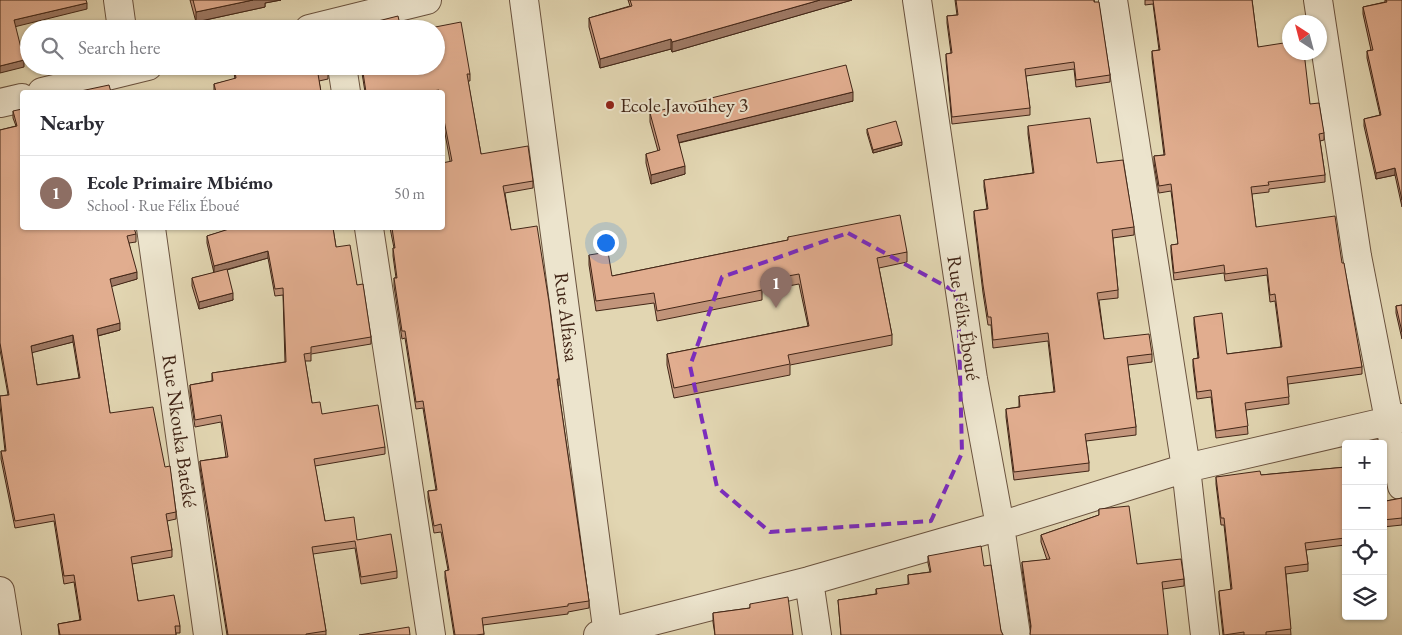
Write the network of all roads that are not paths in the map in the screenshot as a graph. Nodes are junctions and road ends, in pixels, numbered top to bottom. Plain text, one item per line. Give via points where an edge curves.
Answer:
1 (118, 0) edge
2 (427, 0) edge
3 (524, 0) edge
4 (917, 0) edge
5 (1113, 0) edge
6 (1318, 0) edge
7 (121, 20) edge
8 (328, 20) edge
9 (129, 75) edge
10 (343, 75) edge
11 (52, 90) edge
12 (346, 90) edge
13 (20, 98) edge
14 (0, 103) edge
15 (151, 230) edge
16 (369, 230) edge
17 (1395, 420) edge
18 (1186, 468) junction
19 (1402, 486) edge
20 (1000, 526) junction
21 (809, 581) junction
22 (0, 591) edge
23 (605, 634) edge
24 (7, 635) edge
25 (208, 635) edge
26 (431, 635) edge
27 (817, 635) edge
28 (1016, 635) edge
29 (1205, 635) edge

1 - 7 street
2 - 8 street
3 - 23 street, Rue Alfassa
4 - 20 street, Rue Félix Éboué via 973,379
5 - 18 street
6 - 17 street via 1357,256
9 - 11 street
10 - 12 street
13 - 14 street
15 - 25 street, Rue Nkouka Batéké
16 - 26 street
17 - 18 street
17 - 19 street
18 - 20 street
18 - 29 street
20 - 21 street
20 - 28 street, Rue Félix Éboué
21 - 23 street
21 - 27 street
22 - 24 street

